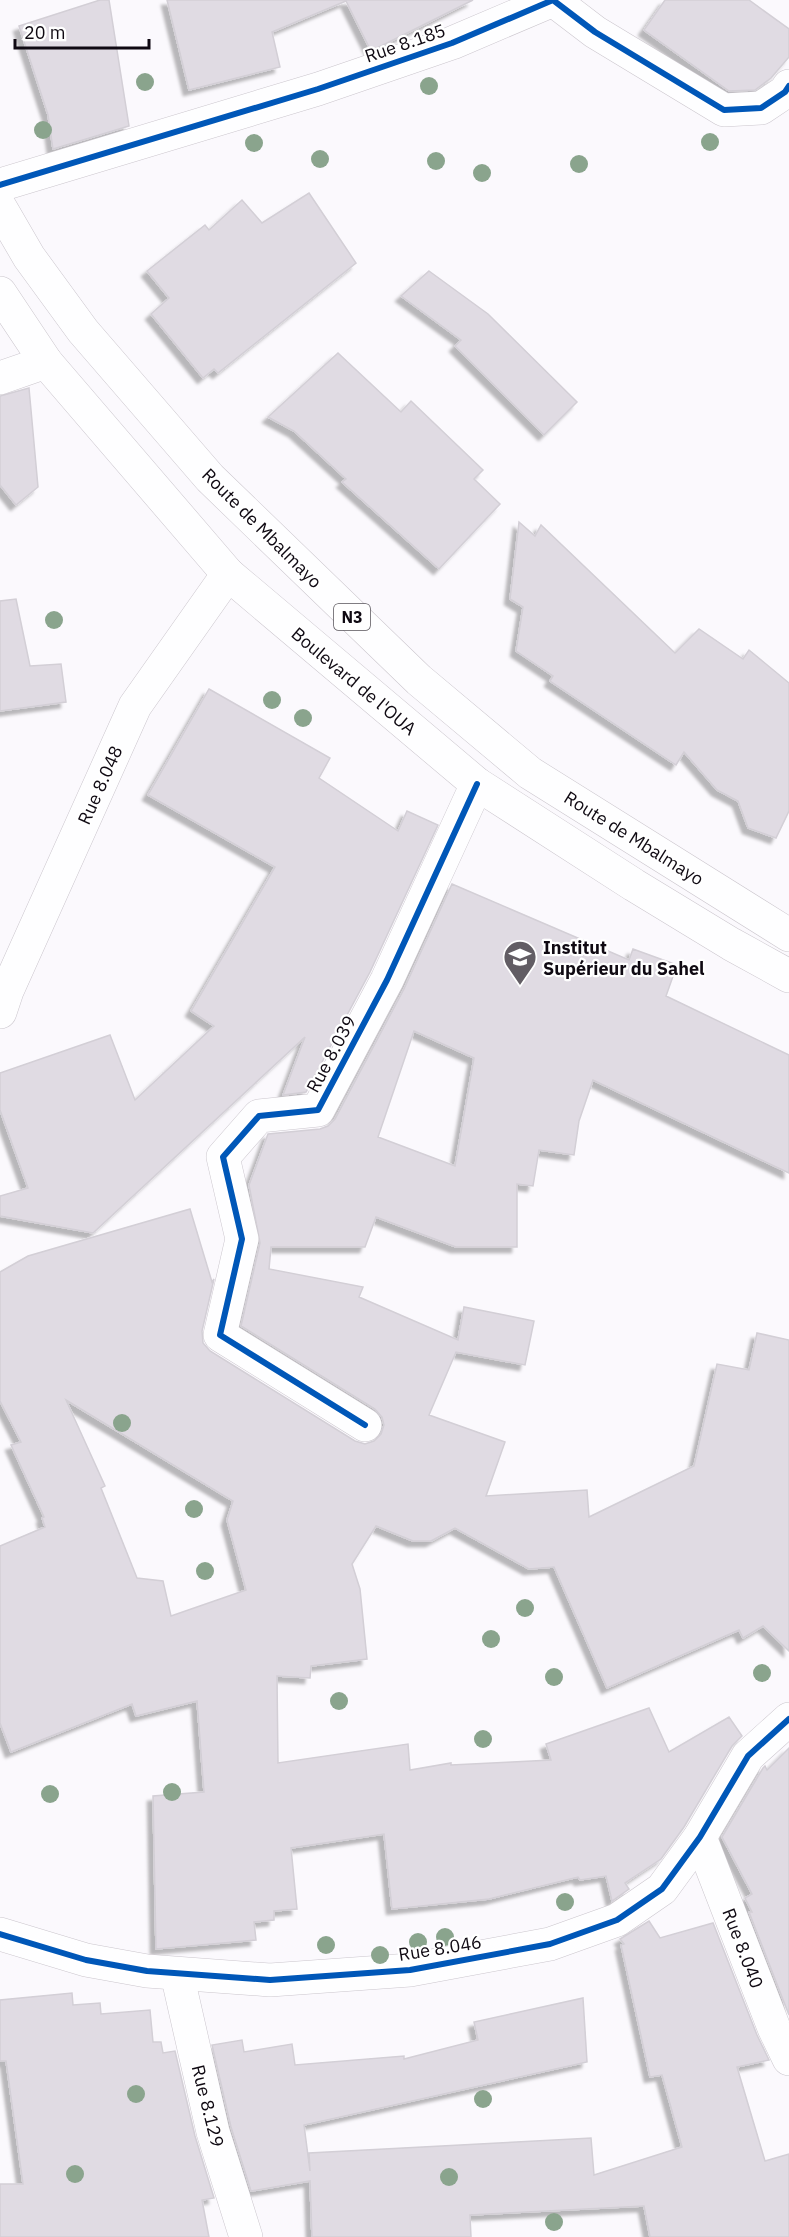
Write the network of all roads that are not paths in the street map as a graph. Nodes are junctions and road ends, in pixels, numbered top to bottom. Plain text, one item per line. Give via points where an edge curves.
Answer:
1 (553, 0) edge
2 (789, 86) edge
3 (0, 185) edge
4 (0, 207) edge
5 (0, 293) edge
6 (46, 362) junction
7 (0, 378) edge
8 (228, 574) junction
9 (477, 784) junction
10 (789, 936) edge
11 (789, 976) edge
12 (0, 1012) edge
13 (364, 1425) dead end
14 (789, 1719) edge
15 (700, 1837) junction
16 (0, 1934) edge
17 (177, 1974) junction
18 (789, 2059) edge
19 (246, 2237) edge

1 - 2 main road, Rue 8.185 via 595,32 724,110 761,108
1 - 3 main road, Rue 8.185 via 452,43 318,89
4 - 10 main road, Route de Mbalmayo / N3 via 29,257 82,332 210,478 419,680 530,773
5 - 6 main road, Boulevard de l'OUA / N3
6 - 7 main road
6 - 8 main road, Boulevard de l'OUA / N3
8 - 9 main road, Boulevard de l'OUA / N3
8 - 12 main road, Rue 8.048 via 135,706
9 - 11 main road, Boulevard de l'OUA / N3 via 644,891
9 - 13 main road, Rue 8.039 via 387,980 318,1110 259,1116 223,1157 242,1239 220,1335
14 - 15 main road, Rue 8.046 via 748,1756
15 - 17 main road, Rue 8.046 via 662,1888 617,1920 550,1944 410,1970 270,1980
15 - 18 main road, Rue 8.040
16 - 17 main road, Rue 8.046 via 86,1960
17 - 19 main road, Rue 8.129 via 213,2132

